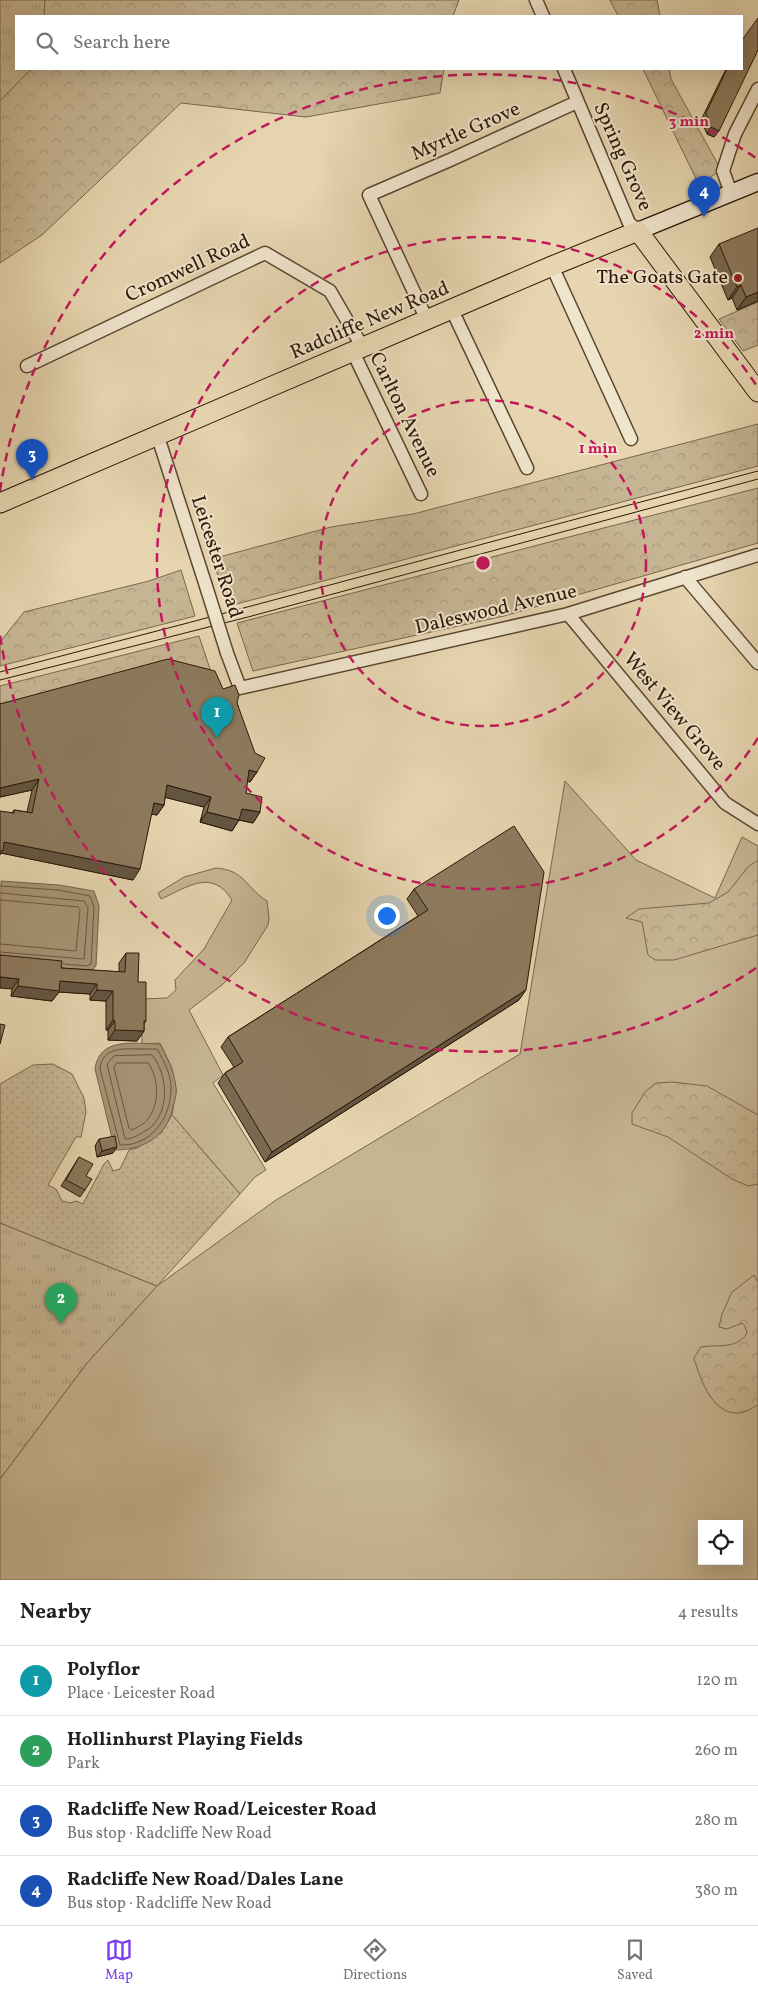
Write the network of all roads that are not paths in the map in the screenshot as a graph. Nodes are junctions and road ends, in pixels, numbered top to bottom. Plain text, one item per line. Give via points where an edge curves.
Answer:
1 (536, 0) edge
2 (543, 15) edge
3 (564, 70) edge
4 (758, 89) edge
5 (577, 102) junction
6 (758, 182) edge
7 (731, 193) junction
8 (638, 231) junction
9 (552, 266) junction
10 (452, 310) junction
11 (427, 320) junction
12 (358, 350) junction
13 (27, 366) dead end
14 (758, 392) edge
15 (158, 437) junction
16 (631, 439) dead end
17 (527, 468) dead end
18 (422, 494) dead end
19 (0, 503) edge
20 (758, 555) edge
21 (685, 577) junction
22 (568, 614) junction
23 (758, 663) edge
24 (240, 688) joint
25 (758, 824) edge

1 - 2 street
3 - 5 street, Spring Grove
4 - 7 street via 735,134 722,171
5 - 8 street, Spring Grove via 629,224
5 - 11 street, Myrtle Grove via 369,195
6 - 7 main road, Radcliffe New Road
7 - 8 main road, Radcliffe New Road
8 - 9 main road, Radcliffe New Road
8 - 14 main road
9 - 10 main road, Radcliffe New Road
9 - 16 street
10 - 11 main road, Radcliffe New Road
10 - 17 street
11 - 12 main road, Radcliffe New Road
12 - 13 street, Cromwell Road via 330,291 265,253
12 - 15 main road, Radcliffe New Road
12 - 18 street, Carlton Avenue
15 - 19 main road, Radcliffe New Road
15 - 24 street, Leicester Road, bridge
20 - 21 street, Daleswood Avenue
21 - 22 street, Daleswood Avenue
21 - 23 street
22 - 24 street, Daleswood Avenue
22 - 25 street, West View Grove via 725,803

